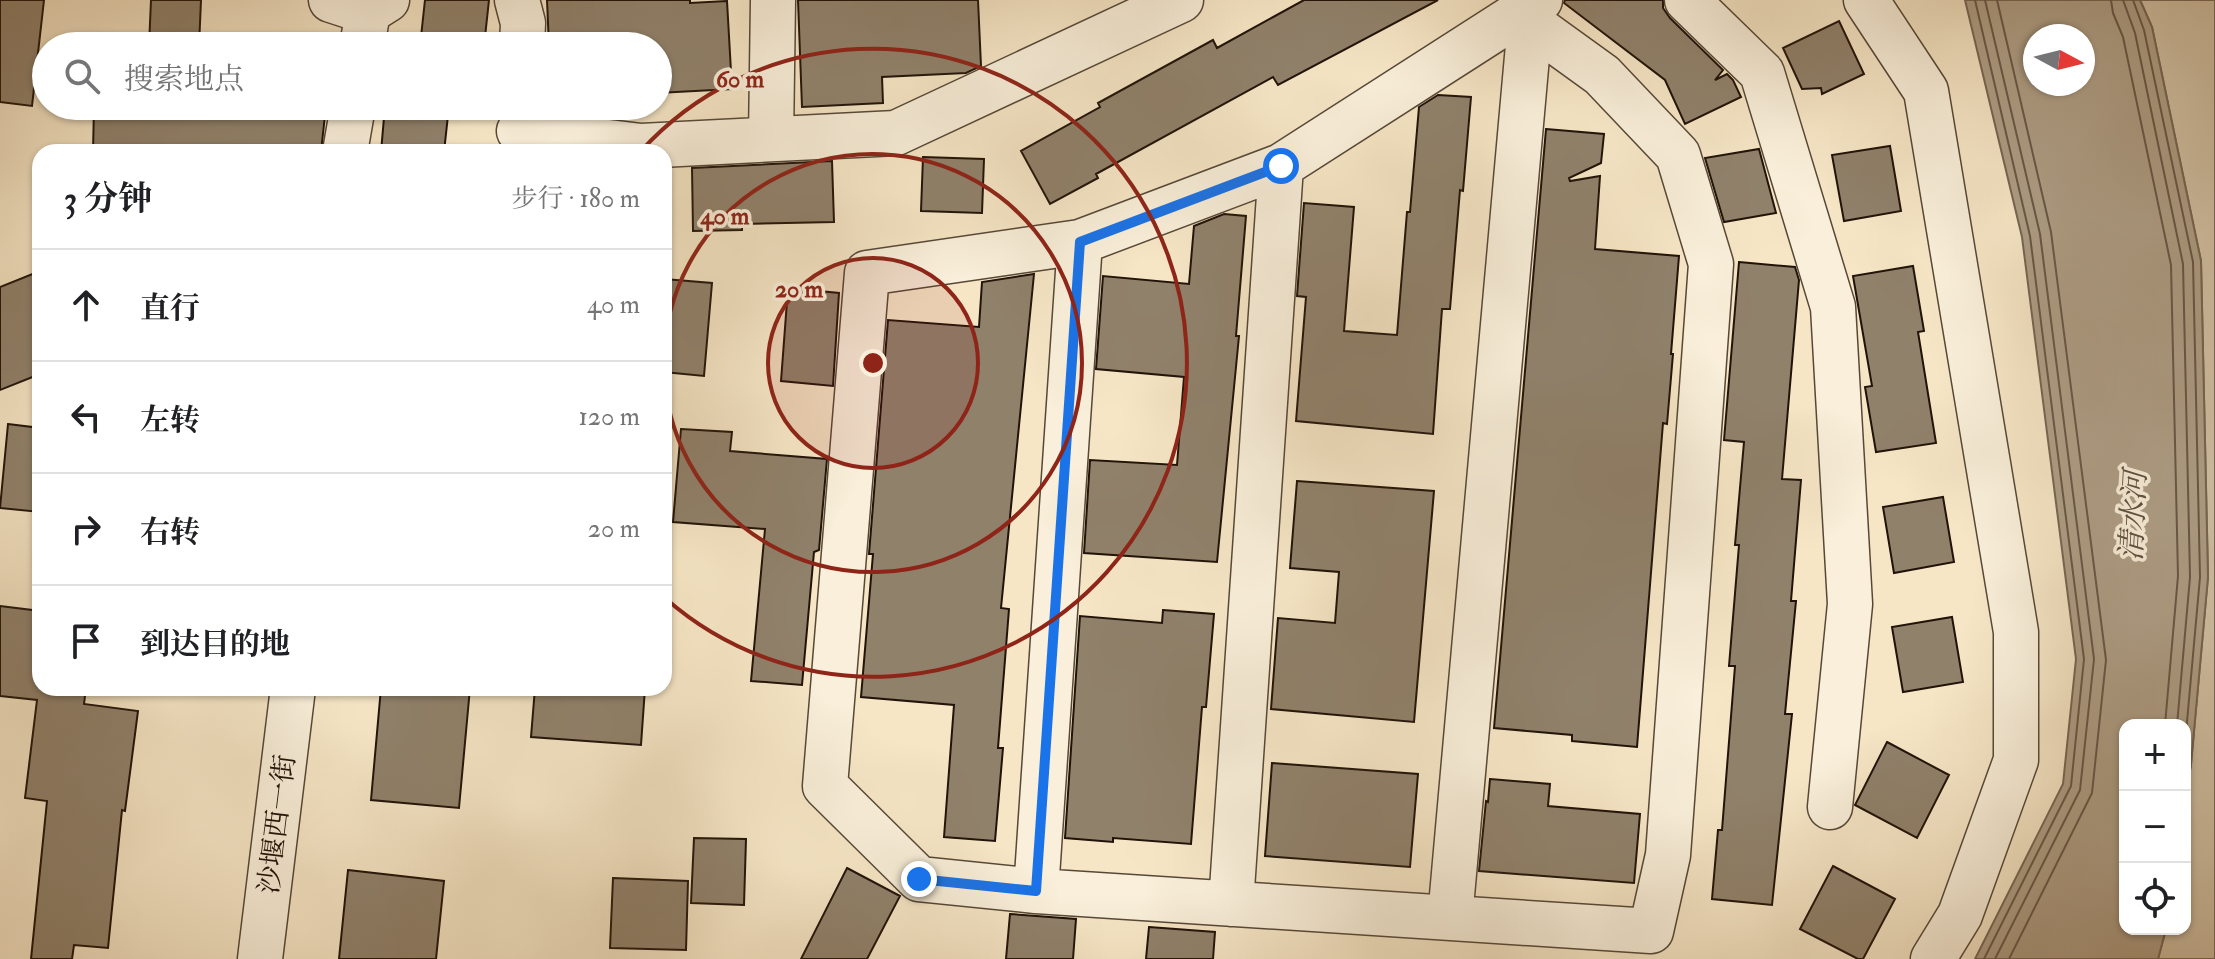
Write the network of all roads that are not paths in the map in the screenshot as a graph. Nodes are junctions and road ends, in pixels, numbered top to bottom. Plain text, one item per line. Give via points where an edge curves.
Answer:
1 (517, 0) edge
2 (773, 0) edge
3 (1181, 0) edge
4 (1540, 0) edge
5 (1687, 0) edge
6 (1866, 0) edge
7 (523, 32) edge
8 (351, 120) edge
9 (518, 130) edge
10 (771, 139) junction
11 (346, 144) edge
12 (626, 144) edge
13 (672, 144) edge
14 (1281, 166) junction
15 (1080, 242) junction
16 (292, 696) edge
17 (1830, 807) dead end
18 (1036, 891) junction
19 (1231, 904) junction
20 (1450, 918) junction
21 (1604, 944) edge
22 (260, 959) edge
23 (1933, 959) edge

1 - 7 street
2 - 10 street
3 - 10 street via 896,133
4 - 14 street
5 - 17 street via 1762,73 1833,307 1850,604
6 - 23 street via 1926,91 2016,632 2016,760 1960,915
8 - 11 street
9 - 12 street
10 - 13 street
14 - 15 street
14 - 19 street
15 - 18 street
15 - 18 street via 867,273 825,786 919,879
16 - 22 street, 沙堰西一街
18 - 19 street
19 - 20 street
20 - 21 street
20 - 21 street via 1530,23 1602,75 1678,155 1711,264 1668,855 1651,931

